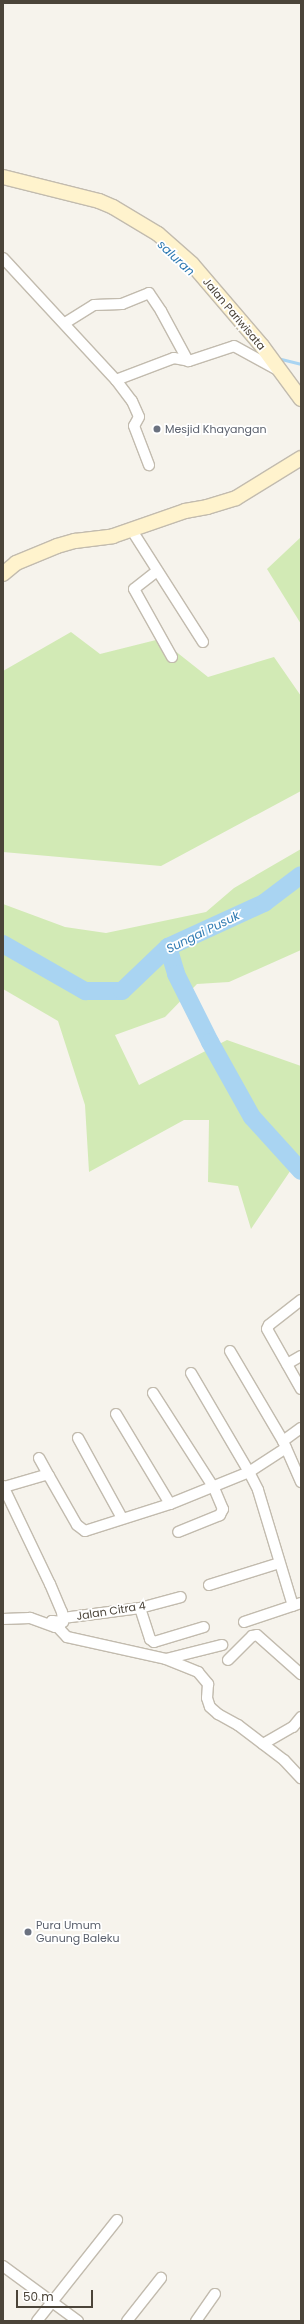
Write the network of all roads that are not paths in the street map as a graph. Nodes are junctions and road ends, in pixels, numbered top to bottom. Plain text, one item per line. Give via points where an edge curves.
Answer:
1 (3, 177) edge
2 (3, 258) edge
3 (65, 323) junction
4 (188, 361) junction
5 (281, 372) junction
6 (116, 380) junction
7 (301, 400) edge
8 (301, 458) edge
9 (149, 465) dead end
10 (130, 529) junction
11 (157, 571) junction
12 (3, 574) edge
13 (203, 642) dead end
14 (172, 657) dead end
15 (301, 1300) edge
16 (230, 1351) dead end
17 (301, 1356) edge
18 (287, 1364) junction
19 (191, 1373) dead end
20 (301, 1389) edge
21 (153, 1393) dead end
22 (116, 1414) dead end
23 (301, 1428) edge
24 (78, 1438) dead end
25 (285, 1444) junction
26 (39, 1458) dead end
27 (249, 1472) junction
28 (49, 1476) junction
29 (301, 1479) edge
30 (3, 1487) edge
31 (214, 1488) junction
32 (170, 1504) junction
33 (122, 1518) junction
34 (178, 1532) dead end
35 (279, 1563) junction
36 (210, 1585) dead end
37 (181, 1597) dead end
38 (297, 1605) edge
39 (140, 1608) junction
40 (63, 1618) junction
41 (3, 1619) edge
42 (244, 1622) dead end
43 (50, 1623) junction
44 (204, 1627) dead end
45 (222, 1645) dead end
46 (166, 1659) junction
47 (228, 1660) dead end
48 (301, 1674) edge
49 (301, 1717) edge
50 (263, 1744) junction
51 (301, 1778) edge
52 (117, 2220) dead end
53 (3, 2266) edge
54 (161, 2278) dead end
55 (215, 2294) dead end
56 (52, 2302) junction
57 (37, 2321) edge
58 (78, 2321) edge
59 (127, 2321) edge
60 (196, 2321) edge

1 - 5 street, Jalan Pariwisata via 99,201 146,225 192,264
2 - 3 street
3 - 4 street via 94,305 122,304 149,293
3 - 6 street
4 - 5 street via 236,347
4 - 6 street via 174,358
5 - 7 street, Jalan Pariwisata
6 - 9 street via 138,411 139,419 134,426
8 - 10 street via 236,498
10 - 11 street
10 - 12 street via 113,536 57,546 16,563
11 - 13 street
11 - 14 street via 134,589
15 - 18 street via 268,1327 268,1332
16 - 25 street
17 - 18 street
18 - 20 street
19 - 27 street
21 - 31 street
22 - 32 street
23 - 25 street
24 - 33 street
25 - 27 street
25 - 29 street
26 - 28 street
27 - 31 street
27 - 35 street via 258,1490
28 - 30 street
28 - 33 street via 80,1529 92,1529
30 - 40 street via 50,1584
31 - 32 street
31 - 34 street via 223,1509 222,1514
32 - 33 street
35 - 36 street
35 - 38 street
37 - 39 street, Jalan Citra 4
38 - 42 street
39 - 40 street, Jalan Citra 4
39 - 44 street via 150,1639 154,1642
40 - 43 street, Jalan Citra 4 via 63,1622
41 - 43 street via 30,1618
43 - 46 street via 67,1637
45 - 46 street
46 - 50 street via 201,1674 208,1684 207,1698 210,1707
47 - 48 street via 256,1635
49 - 50 street via 293,1727
50 - 51 street via 284,1760
52 - 56 street
53 - 56 street
54 - 59 street
55 - 60 street
56 - 57 street
56 - 58 street

